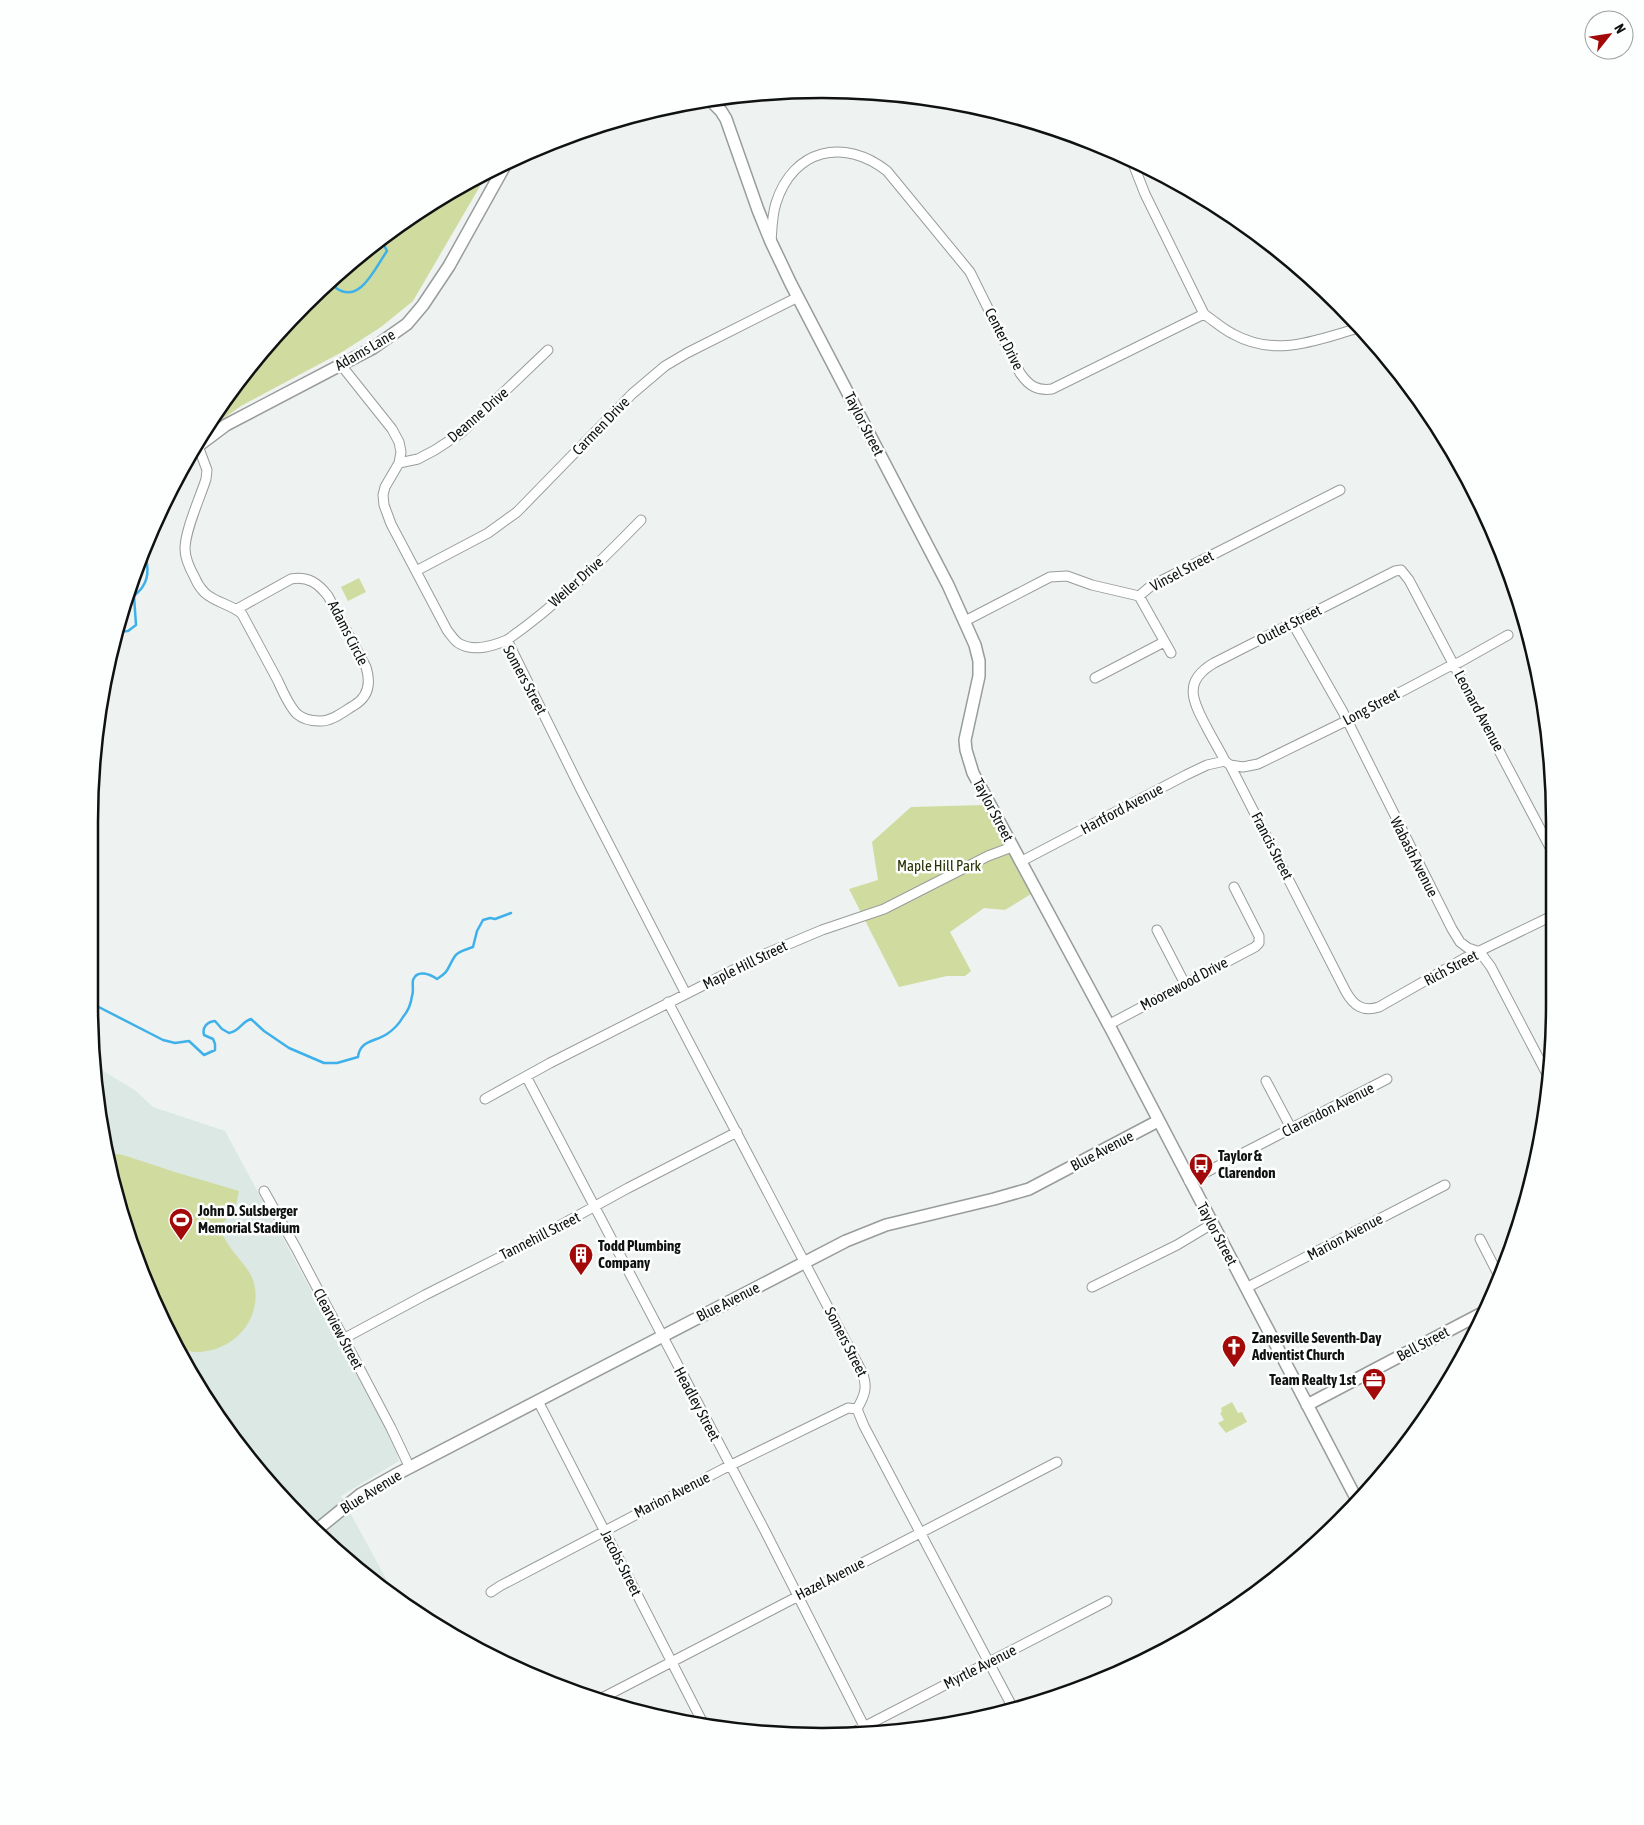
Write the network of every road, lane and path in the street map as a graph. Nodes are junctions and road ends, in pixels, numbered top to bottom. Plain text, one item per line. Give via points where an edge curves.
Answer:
1 (716, 106) edge
2 (1135, 169) edge
3 (501, 173) edge
4 (771, 242) junction
5 (798, 297) junction
6 (1204, 314) junction
7 (1353, 330) edge
8 (548, 350) dead end
9 (341, 365) junction
10 (208, 438) edge
11 (200, 452) edge
12 (399, 463) junction
13 (1340, 490) dead end
14 (641, 520) dead end
15 (416, 570) junction
16 (1401, 570) joint
17 (1139, 596) junction
18 (237, 609) junction
19 (965, 621) junction
20 (1293, 624) junction
21 (1508, 635) dead end
22 (507, 640) junction
23 (1164, 642) junction
24 (1171, 653) dead end
25 (1454, 664) junction
26 (1095, 678) dead end
27 (1192, 694) joint
28 (1346, 721) junction
29 (1228, 763) junction
30 (1546, 840) edge
31 (1012, 847) junction
32 (1020, 862) junction
33 (1234, 887) dead end
34 (1546, 919) edge
35 (1157, 930) dead end
36 (1480, 952) junction
37 (1185, 984) junction
38 (686, 994) junction
39 (1350, 999) joint
40 (668, 1002) junction
41 (1108, 1025) junction
42 (1543, 1067) edge
43 (527, 1078) junction
44 (1386, 1079) dead end
45 (1266, 1081) dead end
46 (486, 1099) dead end
47 (1158, 1121) junction
48 (1291, 1128) junction
49 (737, 1132) junction
50 (1189, 1181) junction
51 (1445, 1185) dead end
52 (264, 1191) dead end
53 (595, 1207) junction
54 (1212, 1224) junction
55 (1480, 1240) dead end
56 (804, 1263) junction
57 (1495, 1269) edge
58 (1092, 1287) dead end
59 (1246, 1288) junction
60 (1475, 1316) edge
61 (661, 1336) junction
62 (343, 1339) junction
63 (538, 1401) junction
64 (1307, 1405) junction
65 (857, 1408) junction
66 (1057, 1462) dead end
67 (731, 1466) junction
68 (410, 1468) junction
69 (1354, 1494) edge
70 (321, 1526) edge
71 (604, 1530) junction
72 (921, 1532) junction
73 (491, 1592) dead end
74 (797, 1596) junction
75 (1106, 1601) dead end
76 (672, 1662) junction
77 (990, 1662) junction
78 (608, 1695) edge
79 (1010, 1703) edge
80 (700, 1717) edge
81 (864, 1726) edge
82 (871, 1726) edge

1 - 4 street, Taylor Street via 726,119
2 - 6 street
3 - 9 street, Adams Lane via 449,266 416,314 384,341
4 - 5 street, Taylor Street
4 - 6 street, Center Drive via 776,203 792,173 804,163 826,153 854,153 873,160 887,171 963,262 1020,373 1034,388 1052,389
5 - 15 street, Carmen Drive via 665,366 626,400 517,512 488,533
5 - 19 street, Taylor Street
6 - 7 street via 1246,341 1277,347 1300,345
8 - 12 street, Deanne Drive via 461,433 418,459
9 - 10 street, Adams Lane via 226,425
9 - 12 street via 392,429 399,442
11 - 18 street via 206,479 187,535 186,559 205,593
12 - 15 street, Somers Street via 385,487 384,505
13 - 17 street, Vinsel Street via 1151,586
14 - 22 street, Weiler Drive via 566,592
15 - 22 street, Somers Street via 447,630 460,644 481,648
16 - 20 street, Outlet Street via 1395,570
16 - 25 street, Leonard Avenue
17 - 19 street, Vinsel Street via 1067,576 1050,577
17 - 23 street
18 - 18 street, Adams Circle via 286,698 302,718 319,722 329,720 357,704 364,696 369,687 366,667 328,596 312,580 291,579
19 - 31 street, Taylor Street via 979,661 976,692 966,729 966,750 973,773
20 - 27 street, Outlet Street via 1205,668 1196,677
20 - 28 street, Wabash Avenue
21 - 25 street, Long Street
22 - 38 street, Somers Street
23 - 24 street
23 - 26 street
25 - 28 street, Long Street
25 - 30 street, Leonard Avenue
27 - 29 street, Francis Street via 1197,709
28 - 29 street, Long Street via 1258,764 1243,767
28 - 36 street, Wabash Avenue via 1452,929 1460,942
29 - 32 street, Hartford Avenue via 1206,765
29 - 39 street, Francis Street
31 - 32 street, Taylor Street
31 - 38 street, Maple Hill Street via 884,908 765,954
32 - 41 street, Taylor Street
33 - 37 street, Moorewood Drive via 1259,936 1259,943
34 - 36 street, Rich Street
35 - 37 street
36 - 39 street, Rich Street via 1379,1007 1358,1007
36 - 42 street, Wabash Avenue
37 - 41 street, Moorewood Drive
38 - 40 street, Maple Hill Street
40 - 43 street, Maple Hill Street
40 - 49 street, Somers Street
41 - 47 street, Taylor Street
43 - 46 street, Maple Hill Street
43 - 53 street, Headley Street
44 - 48 street, Clarendon Avenue
45 - 48 street
47 - 50 street, Taylor Street
47 - 56 street, Blue Avenue via 1029,1189 886,1225
48 - 50 street, Clarendon Avenue
49 - 53 street, Tannehill Street
49 - 56 street, Somers Street
50 - 54 street, Taylor Street
51 - 59 street, Marion Avenue
52 - 62 street, Clearview Street
53 - 61 street, Headley Street
53 - 62 street, Tannehill Street
54 - 58 street
54 - 59 street, Taylor Street
55 - 57 street
56 - 61 street, Blue Avenue
56 - 65 street, Somers Street via 864,1377 865,1396
59 - 64 street, Taylor Street
60 - 64 street, Bell Street
61 - 63 street, Blue Avenue
61 - 67 street, Headley Street
62 - 68 street, Clearview Street
63 - 68 street, Blue Avenue
63 - 71 street, Jacobs Street
64 - 69 street, Taylor Street
65 - 67 street, Marion Avenue via 848,1408
65 - 72 street
66 - 72 street, Hazel Avenue
67 - 71 street, Marion Avenue
67 - 74 street, Headley Street
68 - 70 street, Blue Avenue via 361,1494
71 - 73 street, Marion Avenue
71 - 76 street, Jacobs Street
72 - 74 street, Hazel Avenue
72 - 77 street
74 - 76 street, Hazel Avenue
74 - 81 street, Headley Street
75 - 77 street, Myrtle Avenue
76 - 78 street, Hazel Avenue
76 - 80 street, Jacobs Street
77 - 79 street
77 - 82 street, Myrtle Avenue

